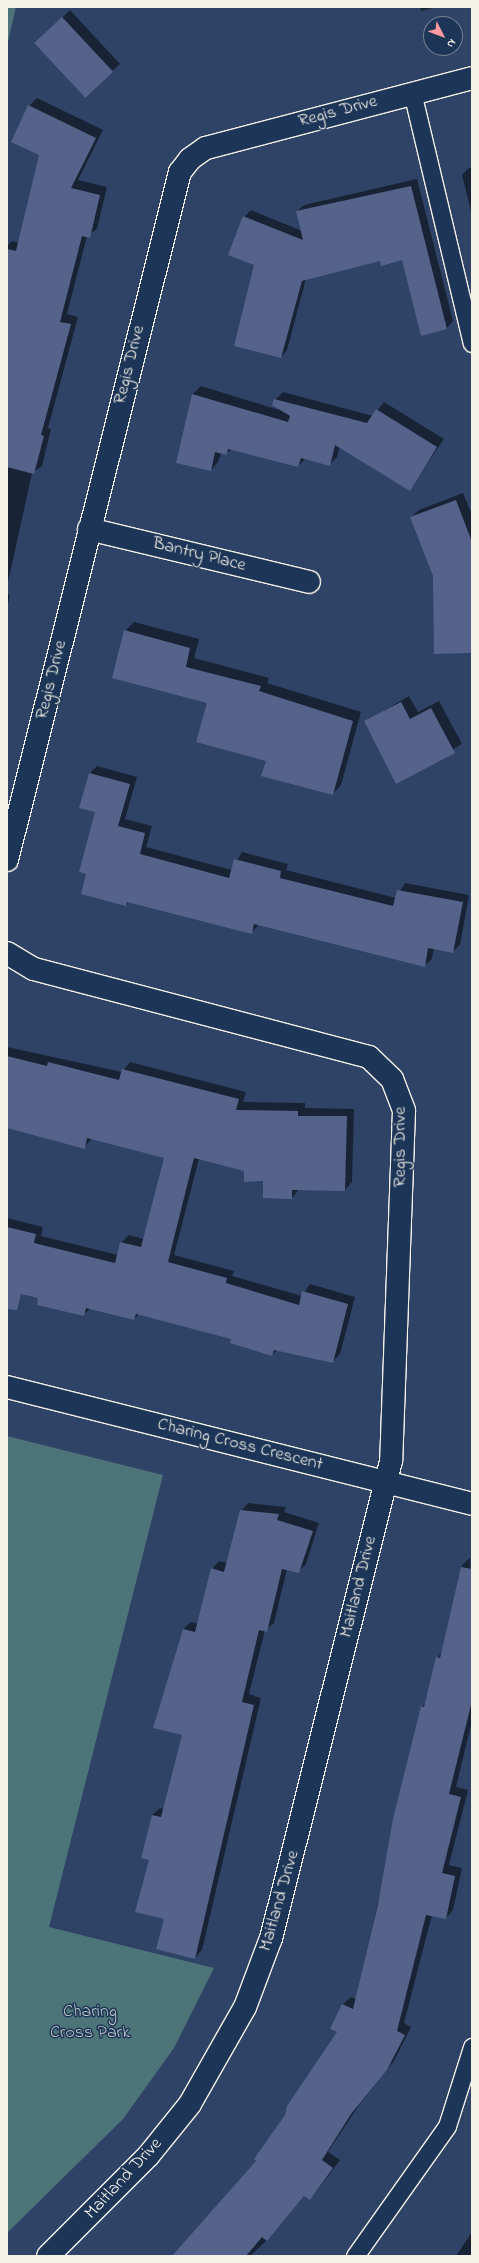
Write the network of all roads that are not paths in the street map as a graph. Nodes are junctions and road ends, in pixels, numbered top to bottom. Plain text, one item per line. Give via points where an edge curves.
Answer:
1 (472, 78) edge
2 (412, 92) junction
3 (472, 343) edge
4 (89, 529) junction
5 (308, 582) dead end
6 (7, 860) edge
7 (7, 953) edge
8 (7, 1387) edge
9 (385, 1482) junction
10 (472, 1504) edge
11 (472, 2047) edge
12 (48, 2256) edge
13 (355, 2256) edge

1 - 2 street, Regis Drive
2 - 3 lane
2 - 4 street, Regis Drive via 206,148 187,164 173,193
4 - 5 street, Bantry Place
4 - 6 street, Regis Drive
7 - 9 street, Regis Drive via 34,969 350,1050 369,1057 392,1079 404,1111 392,1429
8 - 9 street, Charing Cross Crescent
9 - 10 street, Charing Cross Crescent
9 - 12 street, Maitland Drive via 286,1882 245,2007 224,2048 173,2125 148,2156
11 - 13 lane via 447,2126

